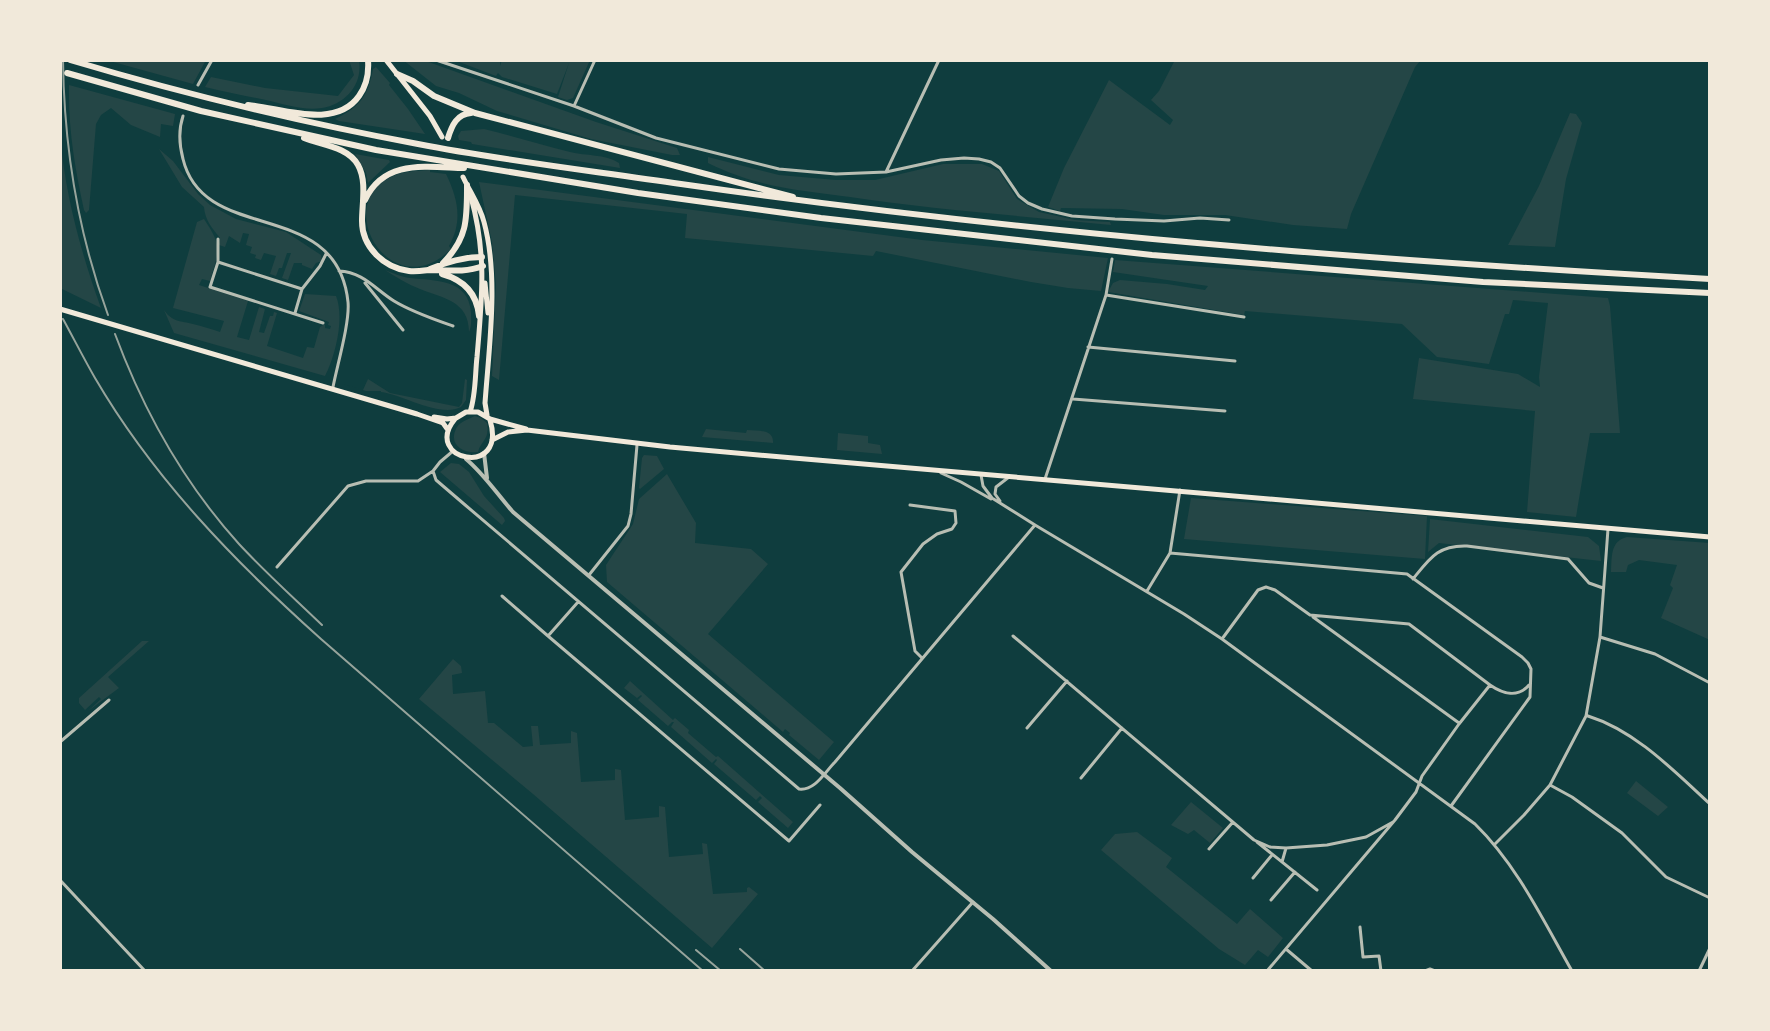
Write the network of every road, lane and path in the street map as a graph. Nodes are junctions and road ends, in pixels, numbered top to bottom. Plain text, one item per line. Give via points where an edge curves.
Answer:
1 (70, 60) edge
2 (212, 60) edge
3 (368, 60) edge
4 (386, 60) edge
5 (436, 60) edge
6 (595, 60) edge
7 (939, 60) edge
8 (67, 73) dead end
9 (397, 74) junction
10 (198, 85) dead end
11 (221, 102) junction
12 (574, 106) junction
13 (475, 113) junction
14 (183, 116) dead end
15 (282, 130) junction
16 (445, 137) joint
17 (484, 168) junction
18 (886, 172) junction
19 (463, 177) dead end
20 (467, 185) junction
21 (822, 204) junction
22 (363, 207) junction
23 (1115, 219) junction
24 (1229, 220) dead end
25 (1115, 226) dead end
26 (218, 239) dead end
27 (327, 252) junction
28 (482, 257) junction
29 (1112, 259) dead end
30 (218, 262) junction
31 (443, 263) junction
32 (483, 266) junction
33 (427, 270) junction
34 (339, 271) junction
35 (483, 275) junction
36 (363, 279) junction
37 (1710, 279) edge
38 (302, 289) junction
39 (1710, 293) edge
40 (1106, 295) junction
41 (391, 299) junction
42 (60, 309) edge
43 (386, 309) junction
44 (295, 313) junction
45 (479, 316) junction
46 (1244, 317) dead end
47 (323, 323) dead end
48 (490, 325) junction
49 (453, 326) dead end
50 (403, 330) dead end
51 (1088, 347) junction
52 (1235, 361) dead end
53 (332, 390) junction
54 (1072, 399) junction
55 (1225, 411) dead end
56 (470, 412) junction
57 (417, 414) junction
58 (488, 417) junction
59 (456, 418) junction
60 (448, 430) junction
61 (527, 430) junction
62 (492, 440) junction
63 (637, 443) junction
64 (453, 451) junction
65 (484, 453) junction
66 (466, 459) junction
67 (934, 470) junction
68 (433, 471) junction
69 (981, 475) junction
70 (1009, 477) junction
71 (1045, 479) junction
72 (489, 484) junction
73 (1180, 490) junction
74 (1002, 504) junction
75 (910, 505) dead end
76 (1035, 525) junction
77 (1608, 529) junction
78 (1710, 537) edge
79 (1170, 553) junction
80 (277, 567) dead end
81 (589, 575) junction
82 (1413, 579) junction
83 (1604, 588) junction
84 (1147, 591) junction
85 (502, 596) dead end
86 (578, 602) junction
87 (1310, 615) junction
88 (548, 636) junction
89 (1013, 636) dead end
90 (1600, 637) junction
91 (1222, 639) junction
92 (922, 658) junction
93 (1067, 681) junction
94 (1710, 683) edge
95 (1490, 685) junction
96 (1529, 685) junction
97 (109, 700) dead end
98 (1586, 716) junction
99 (1459, 724) junction
100 (1027, 728) dead end
101 (1122, 728) junction
102 (60, 742) edge
103 (824, 774) junction
104 (1081, 778) dead end
105 (1420, 784) junction
106 (1550, 785) junction
107 (1710, 804) edge
108 (820, 805) dead end
109 (1451, 806) junction
110 (1395, 820) junction
111 (1233, 822) junction
112 (1254, 840) junction
113 (1495, 844) junction
114 (1286, 848) junction
115 (1209, 849) dead end
116 (1272, 855) junction
117 (1282, 862) junction
118 (1295, 872) junction
119 (1253, 878) dead end
120 (60, 880) edge
121 (1317, 890) dead end
122 (1710, 898) edge
123 (1271, 900) dead end
124 (973, 902) junction
125 (1360, 927) dead end
126 (1710, 948) edge
127 (1286, 949) junction
128 (145, 971) edge
129 (912, 971) edge
130 (1051, 971) edge
131 (1267, 971) edge
132 (1312, 971) edge
133 (1381, 971) edge
134 (1425, 971) edge
135 (1435, 971) edge
136 (1572, 971) edge
137 (1699, 971) edge

1 - 11 highway
2 - 10 street
3 - 11 highway via 363,91 336,112 307,114
4 - 9 main road
5 - 12 street
6 - 12 street
7 - 18 street
8 - 15 highway
9 - 13 highway
9 - 16 main road
11 - 21 highway via 477,155
12 - 18 street via 656,138 779,169
13 - 16 highway via 460,116
13 - 21 highway
14 - 27 street via 183,160 201,190 223,208 291,229
15 - 17 highway
15 - 22 highway via 353,158 362,176
17 - 22 highway via 399,169 371,189
17 - 39 highway via 821,218 1152,255 1483,282
18 - 23 street via 941,160 979,159 1000,168 1028,203 1072,216
19 - 20 main road
20 - 28 main road
20 - 31 highway via 466,225
20 - 48 main road via 486,231
21 - 37 highway via 1485,267
22 - 33 highway via 364,233 376,254 400,269
23 - 24 street
23 - 25 street
26 - 30 street
27 - 34 street
27 - 38 street
28 - 31 highway
28 - 32 main road
29 - 40 street
30 - 38 street
30 - 44 street via 210,287
31 - 33 highway
32 - 33 highway
32 - 35 main road
33 - 45 highway via 466,286 476,299
34 - 36 street
34 - 53 street via 348,302
35 - 45 main road
35 - 48 main road
36 - 41 street
36 - 43 street
38 - 44 street
40 - 46 street
40 - 51 street
41 - 43 street
41 - 49 street
42 - 53 main road
43 - 50 street
44 - 47 street
45 - 56 main road
48 - 58 main road
51 - 52 street
51 - 54 street
53 - 57 main road
54 - 55 street
54 - 71 street
56 - 58 main road
56 - 59 main road
57 - 59 main road
57 - 60 main road
58 - 61 main road
58 - 62 main road
59 - 60 main road
60 - 64 main road
61 - 62 main road
61 - 63 main road
62 - 65 main road
63 - 67 main road
63 - 81 street via 628,526
64 - 66 main road
64 - 68 street
65 - 66 main road
65 - 72 street
66 - 72 street
67 - 69 main road
67 - 74 street
68 - 80 street via 418,481 348,486
68 - 86 street via 436,480
69 - 70 main road
69 - 74 street via 986,491
70 - 71 main road
70 - 74 street via 996,487
71 - 73 main road
72 - 81 street via 513,512
73 - 77 main road
73 - 79 street
74 - 76 street
75 - 92 street via 955,511 956,523 923,544 901,572 915,651
76 - 84 street
76 - 92 street
77 - 78 main road
77 - 83 street
79 - 82 street via 1407,574
79 - 84 street
81 - 103 street
82 - 83 street via 1430,558 1452,545 1568,559 1589,583
82 - 96 street via 1522,657 1531,669
83 - 90 street
84 - 91 street
85 - 88 street
86 - 88 street
86 - 103 street via 799,789 809,789
87 - 91 street via 1266,587 1258,590
87 - 95 street via 1409,624
87 - 99 street
88 - 108 street via 789,841
89 - 93 street
90 - 94 street via 1655,654
90 - 98 street
91 - 105 street
92 - 103 street
93 - 100 street
93 - 101 street
95 - 96 street via 1511,694
95 - 99 street
96 - 109 street via 1530,697
97 - 102 street
98 - 106 street
98 - 107 street via 1624,732
99 - 105 street
101 - 104 street
101 - 111 street
103 - 124 street
105 - 109 street
105 - 110 street
106 - 113 street
106 - 122 street via 1622,833 1666,877
109 - 113 street
110 - 114 street via 1366,837
110 - 127 street
111 - 112 street
111 - 115 street
112 - 114 street
112 - 116 street
113 - 136 street
114 - 117 street
116 - 117 street
116 - 119 street
117 - 118 street
118 - 121 street
118 - 123 street
120 - 128 street
124 - 129 street
124 - 130 street
125 - 133 street via 1363,957 1379,956
126 - 137 street
127 - 131 street
127 - 132 street
134 - 135 street

